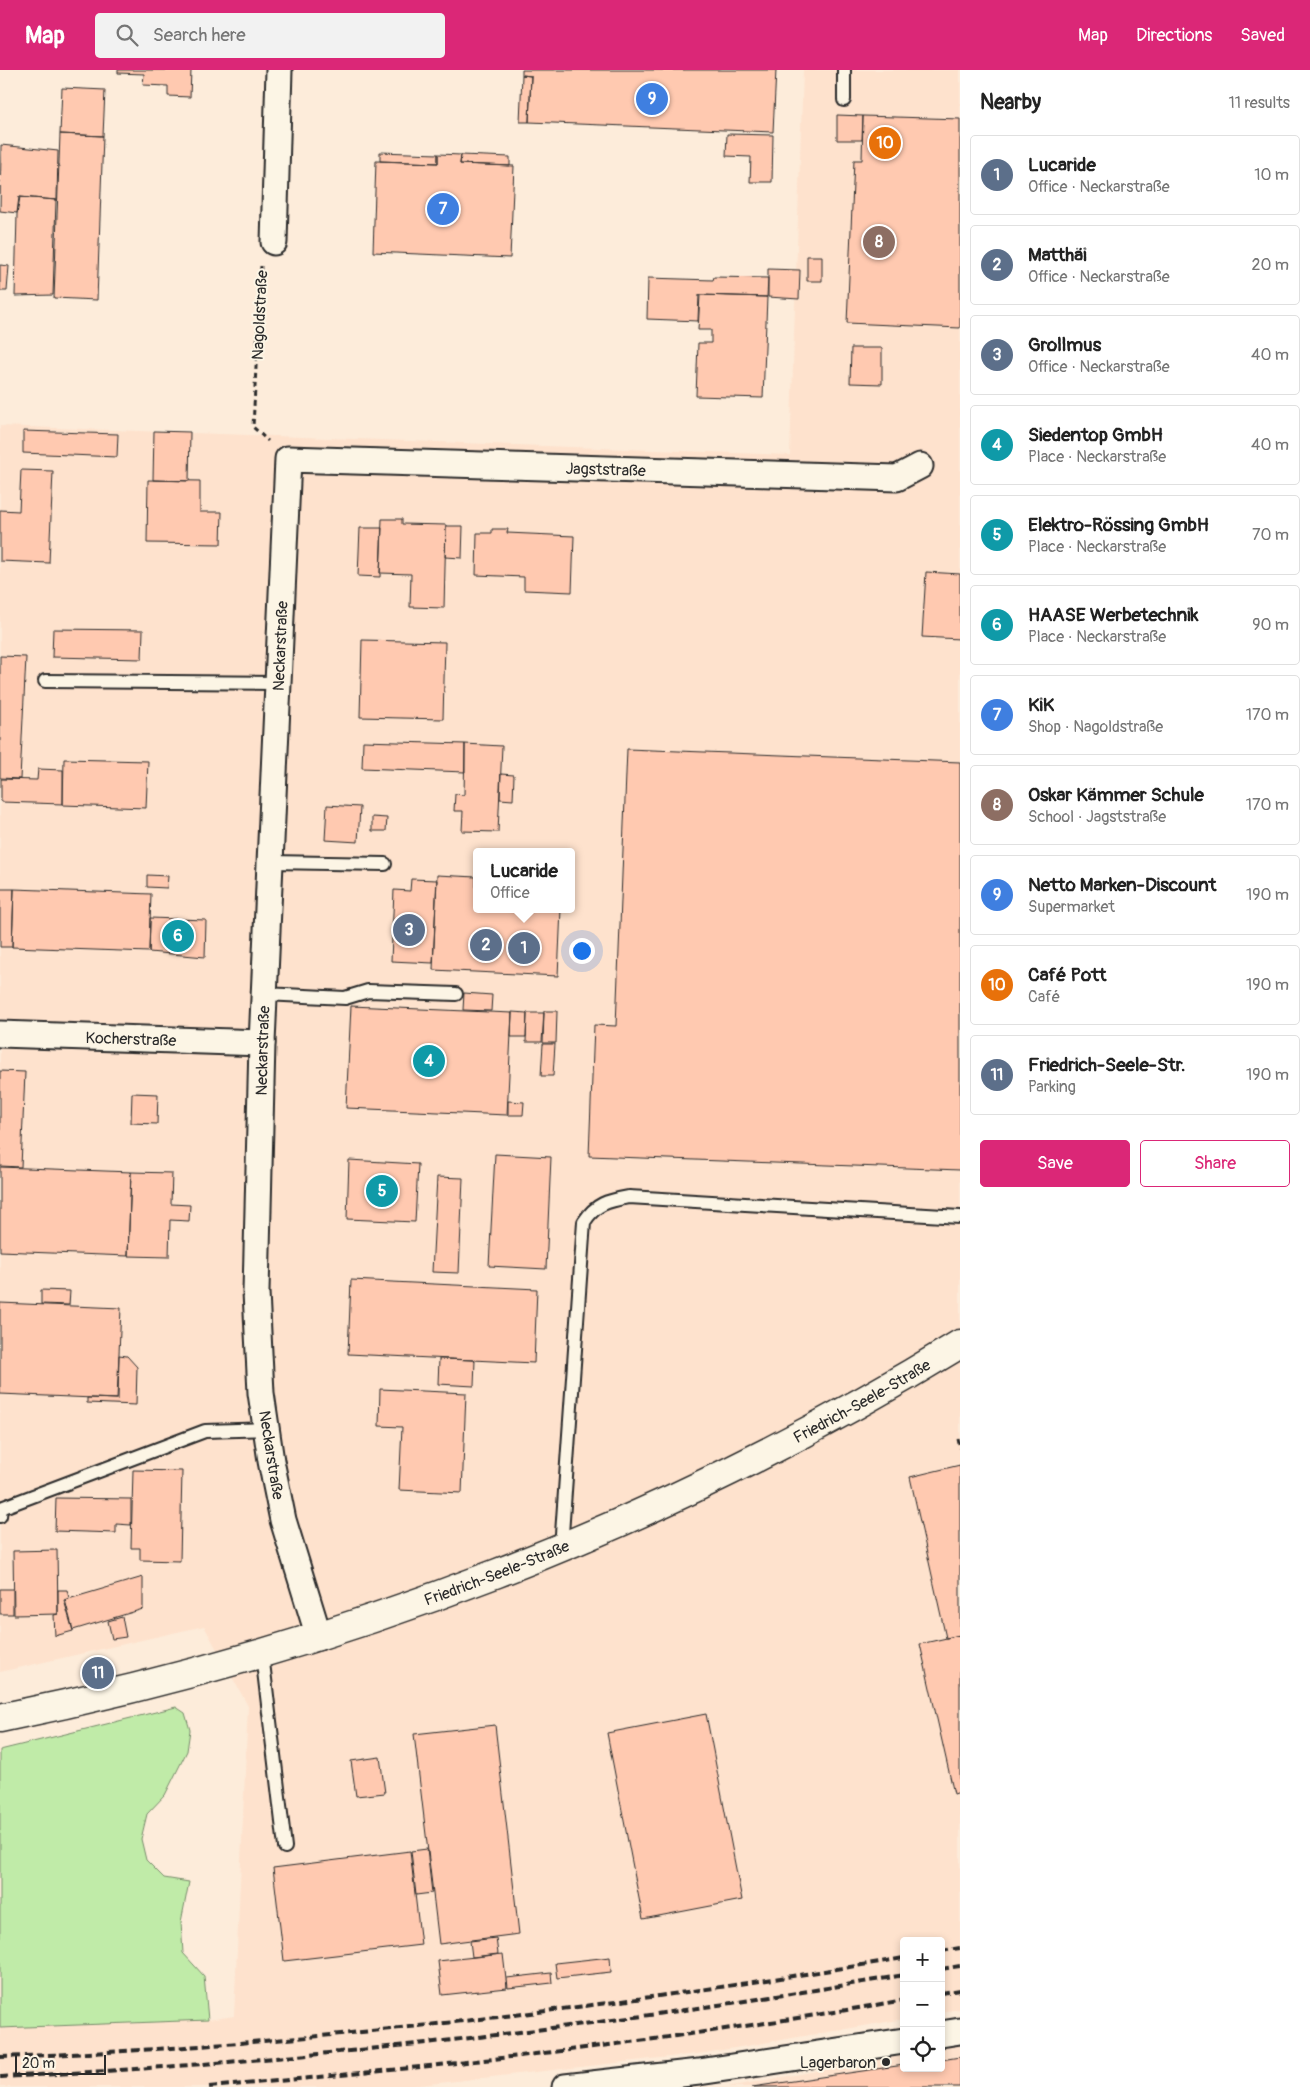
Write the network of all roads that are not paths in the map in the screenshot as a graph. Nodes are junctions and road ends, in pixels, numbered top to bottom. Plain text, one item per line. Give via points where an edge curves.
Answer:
1 (279, 70) edge
2 (844, 70) edge
3 (844, 100) dead end
4 (274, 242) road end
5 (288, 459) joint
6 (920, 466) dead end
7 (45, 681) dead end
8 (279, 683) junction
9 (270, 862) junction
10 (385, 864) dead end
11 (265, 994) junction
12 (456, 994) dead end
13 (0, 1034) edge
14 (262, 1043) junction
15 (960, 1217) edge
16 (960, 1344) edge
17 (266, 1429) junction
18 (0, 1516) edge
19 (561, 1548) junction
20 (319, 1637) junction
21 (262, 1654) junction
22 (0, 1718) edge
23 (285, 1847) dead end
24 (960, 2031) edge
25 (945, 2033) edge
26 (900, 2041) edge
27 (566, 2087) edge

1 - 4 street
2 - 3 lane
5 - 6 street, Jagststraße via 897,478
5 - 8 street, Neckarstraße
7 - 8 lane
8 - 9 street, Neckarstraße
9 - 10 lane
9 - 11 street, Neckarstraße
11 - 12 lane via 345,998 368,990
11 - 14 street, Neckarstraße
13 - 14 street, Kocherstraße
14 - 17 street, Neckarstraße via 256,1292
15 - 19 lane via 629,1197 605,1202 590,1212 584,1222
16 - 19 street, Friedrich-Seele-Straße via 839,1415 752,1460
17 - 18 lane via 206,1431 1,1508
17 - 20 street, Neckarstraße via 283,1520
19 - 20 street, Friedrich-Seele-Straße
20 - 21 street, Friedrich-Seele-Straße
21 - 22 street, Friedrich-Seele-Straße via 146,1686
21 - 23 lane
24 - 25 street
26 - 27 street via 699,2072

